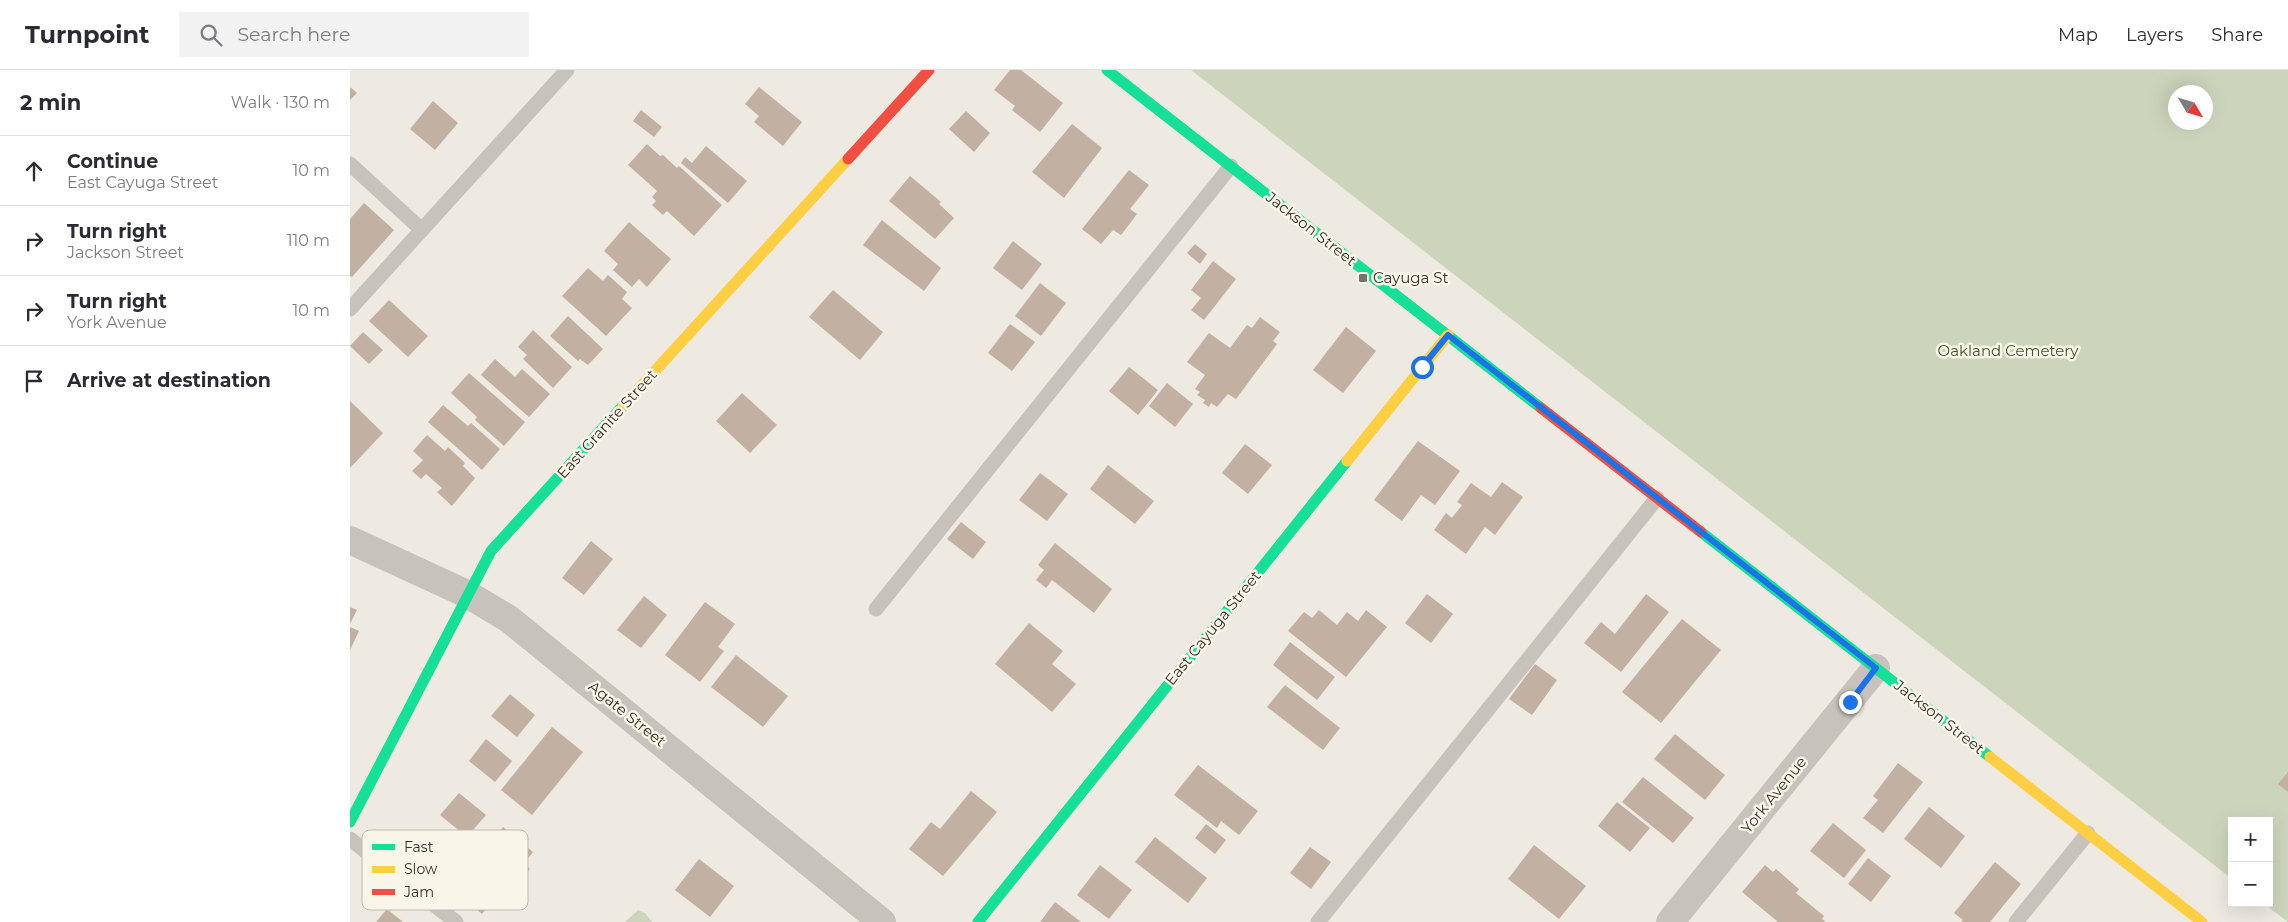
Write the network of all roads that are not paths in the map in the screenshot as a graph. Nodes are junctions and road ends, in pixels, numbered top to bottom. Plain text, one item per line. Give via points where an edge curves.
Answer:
1 (567, 70) edge
2 (929, 70) edge
3 (1107, 70) edge
4 (350, 164) edge
5 (1231, 166) junction
6 (422, 230) junction
7 (350, 309) edge
8 (1448, 335) junction
9 (1657, 498) junction
10 (350, 540) edge
11 (467, 594) junction
12 (876, 608) dead end
13 (1876, 668) junction
14 (350, 822) edge
15 (2088, 833) junction
16 (350, 839) edge
17 (362, 848) edge
18 (441, 910) edge
19 (456, 922) edge
20 (882, 922) edge
21 (978, 922) edge
22 (1318, 922) edge
23 (1670, 922) edge
24 (2016, 922) edge
25 (2202, 922) edge

1 - 6 lane
2 - 11 street, East Granite Street via 491,551
3 - 5 street, Jackson Street
4 - 6 lane
5 - 8 street, Jackson Street
5 - 12 lane
6 - 7 lane
8 - 9 street, Jackson Street
8 - 21 street, East Cayuga Street
9 - 13 street, Jackson Street
9 - 22 lane
10 - 11 street, Agate Street
11 - 14 street, East Granite Street
11 - 20 street, Agate Street via 509,619
13 - 15 street, Jackson Street
13 - 23 street, York Avenue
15 - 24 lane
15 - 25 street, Jackson Street
16 - 17 lane
18 - 19 lane

